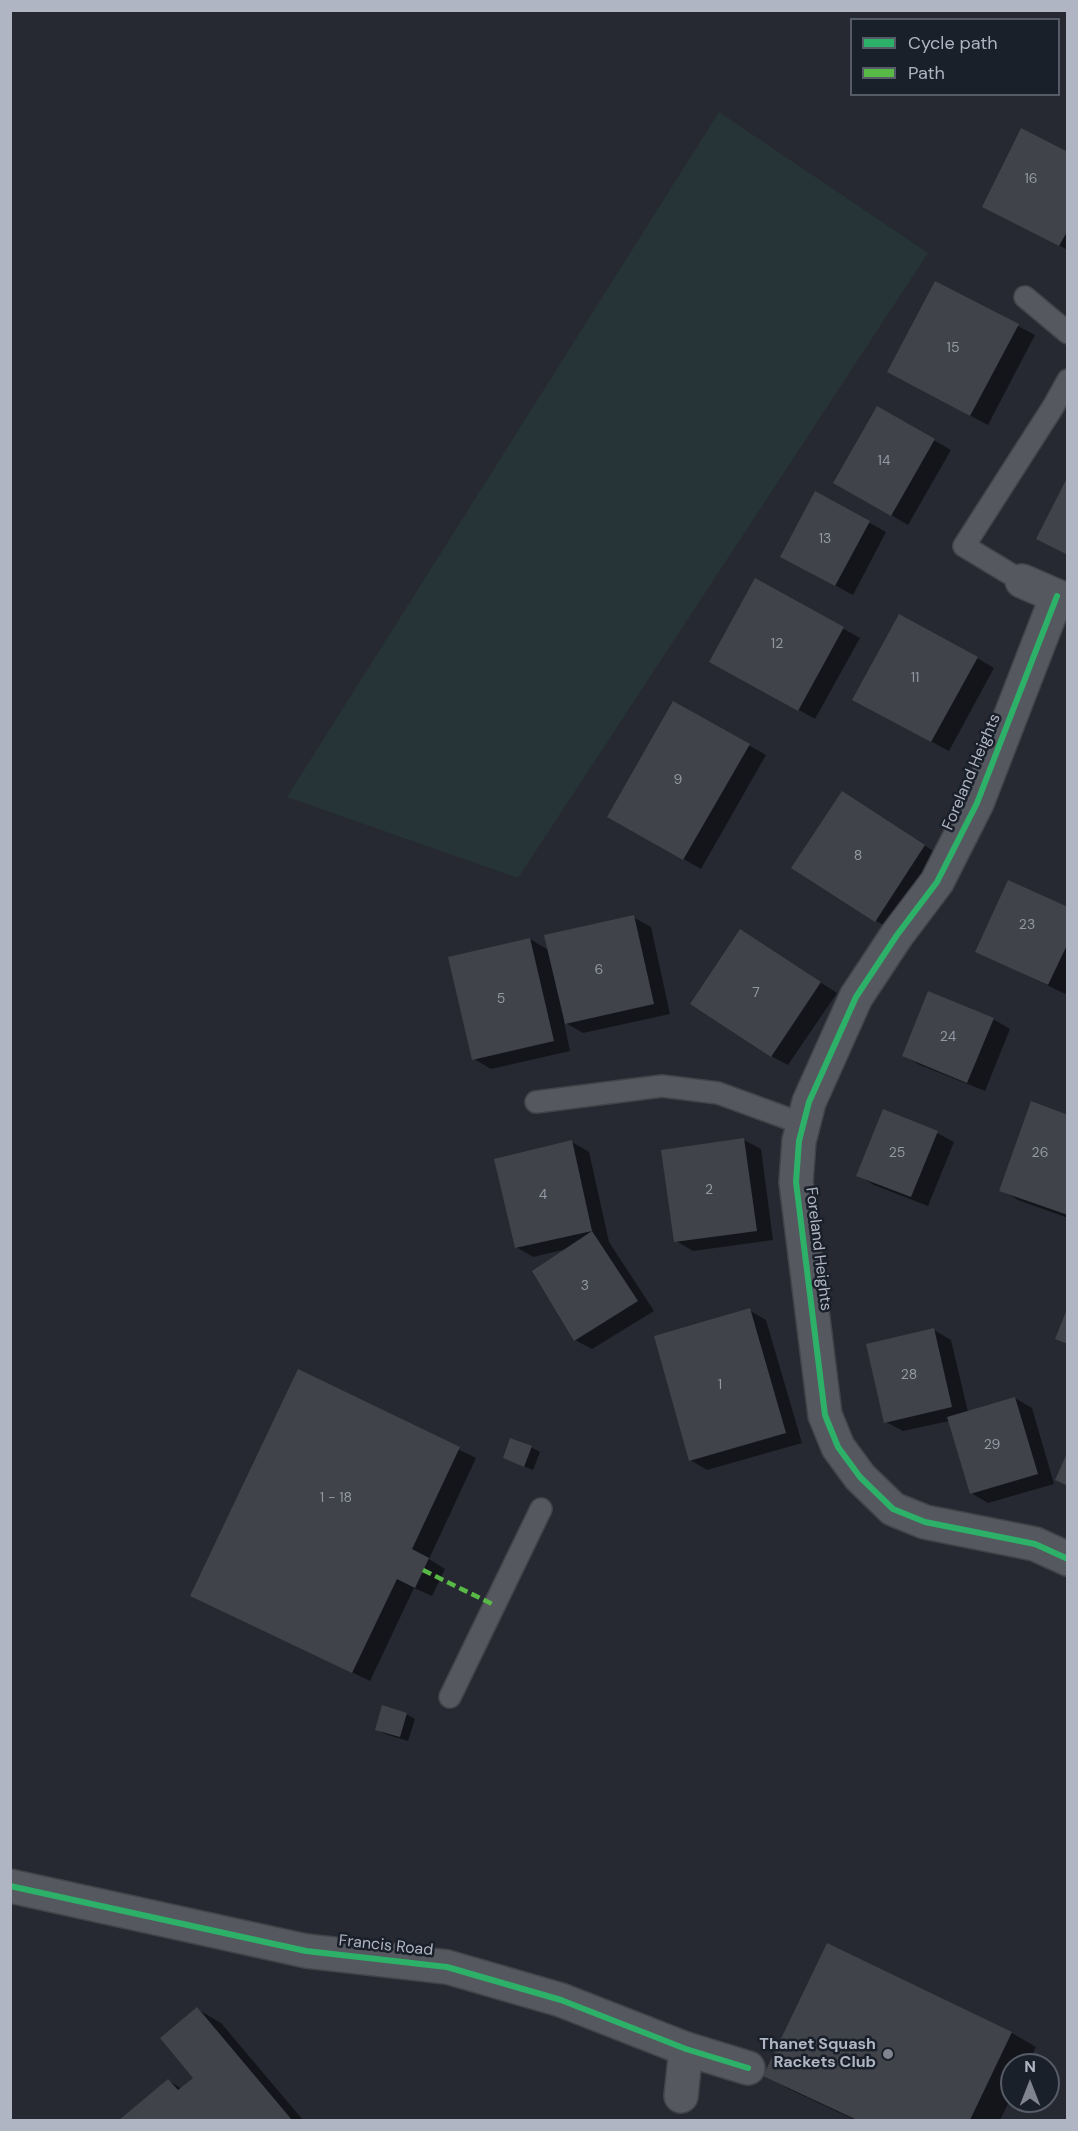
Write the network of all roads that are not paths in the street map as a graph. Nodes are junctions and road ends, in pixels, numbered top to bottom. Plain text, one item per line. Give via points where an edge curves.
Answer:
1 (1025, 297) dead end
2 (1068, 333) edge
3 (1068, 380) edge
4 (1022, 581) joint
5 (1062, 598) edge
6 (536, 1102) dead end
7 (803, 1124) junction
8 (541, 1509) dead end
9 (1068, 1559) edge
10 (450, 1697) dead end
11 (10, 1886) edge
12 (687, 2049) junction
13 (748, 2067) dead end
14 (681, 2096) dead end

1 - 2 lane
3 - 4 lane via 964,546
4 - 5 street
5 - 7 street, Foreland Heights via 977,803 937,882 856,997
6 - 7 lane via 662,1086 718,1093
7 - 9 street, Foreland Heights via 796,1182 825,1415 838,1447 860,1477 893,1509 925,1522 1035,1544
8 - 10 lane
11 - 12 street, Francis Road via 306,1951 447,1966 561,2000
12 - 13 street, Francis Road
12 - 14 street

